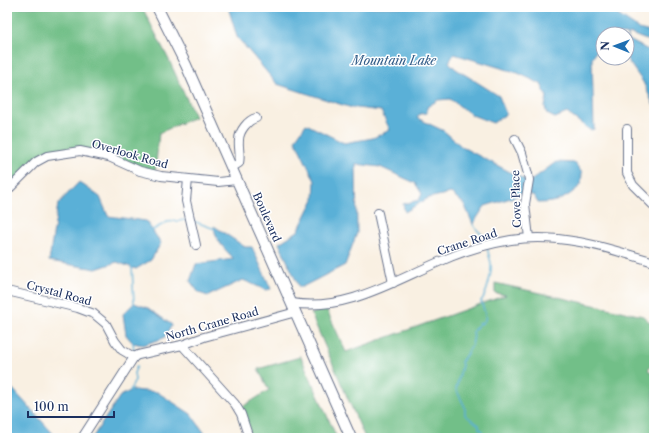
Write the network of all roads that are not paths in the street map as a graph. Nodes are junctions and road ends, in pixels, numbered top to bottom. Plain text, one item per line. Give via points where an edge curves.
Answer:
1 (157, 7) edge
2 (256, 118) dead end
3 (627, 128) dead end
4 (515, 138) dead end
5 (232, 168) junction
6 (188, 179) junction
7 (237, 180) junction
8 (7, 191) edge
9 (654, 206) edge
10 (378, 213) dead end
11 (529, 238) junction
12 (196, 245) dead end
13 (654, 262) edge
14 (394, 283) junction
15 (7, 291) edge
16 (294, 308) junction
17 (182, 345) junction
18 (134, 357) junction
19 (654, 436) edge
20 (82, 438) edge
21 (249, 438) edge
22 (351, 438) edge
23 (651, 438) edge

1 - 5 main road, Boulevard via 186,64
2 - 5 street via 244,128 239,138 239,163
3 - 9 street via 627,173 633,185
4 - 11 street, Cove Place via 529,180 526,200
5 - 7 main road, Boulevard
6 - 7 street, Overlook Road via 218,182
6 - 8 street, Overlook Road via 140,171 109,157 80,152 47,156 36,162
6 - 12 street via 186,201
7 - 16 main road, Boulevard
10 - 14 street
11 - 13 street, Crane Road via 577,241
11 - 14 street, Crane Road via 485,245 451,257
14 - 16 street, Crane Road via 340,302
15 - 18 street, Crystal Road via 94,314 106,324 122,350
16 - 17 street, North Crane Road
16 - 22 main road, Boulevard
17 - 18 street, North Crane Road
17 - 21 street via 235,404
18 - 20 street
19 - 23 street

